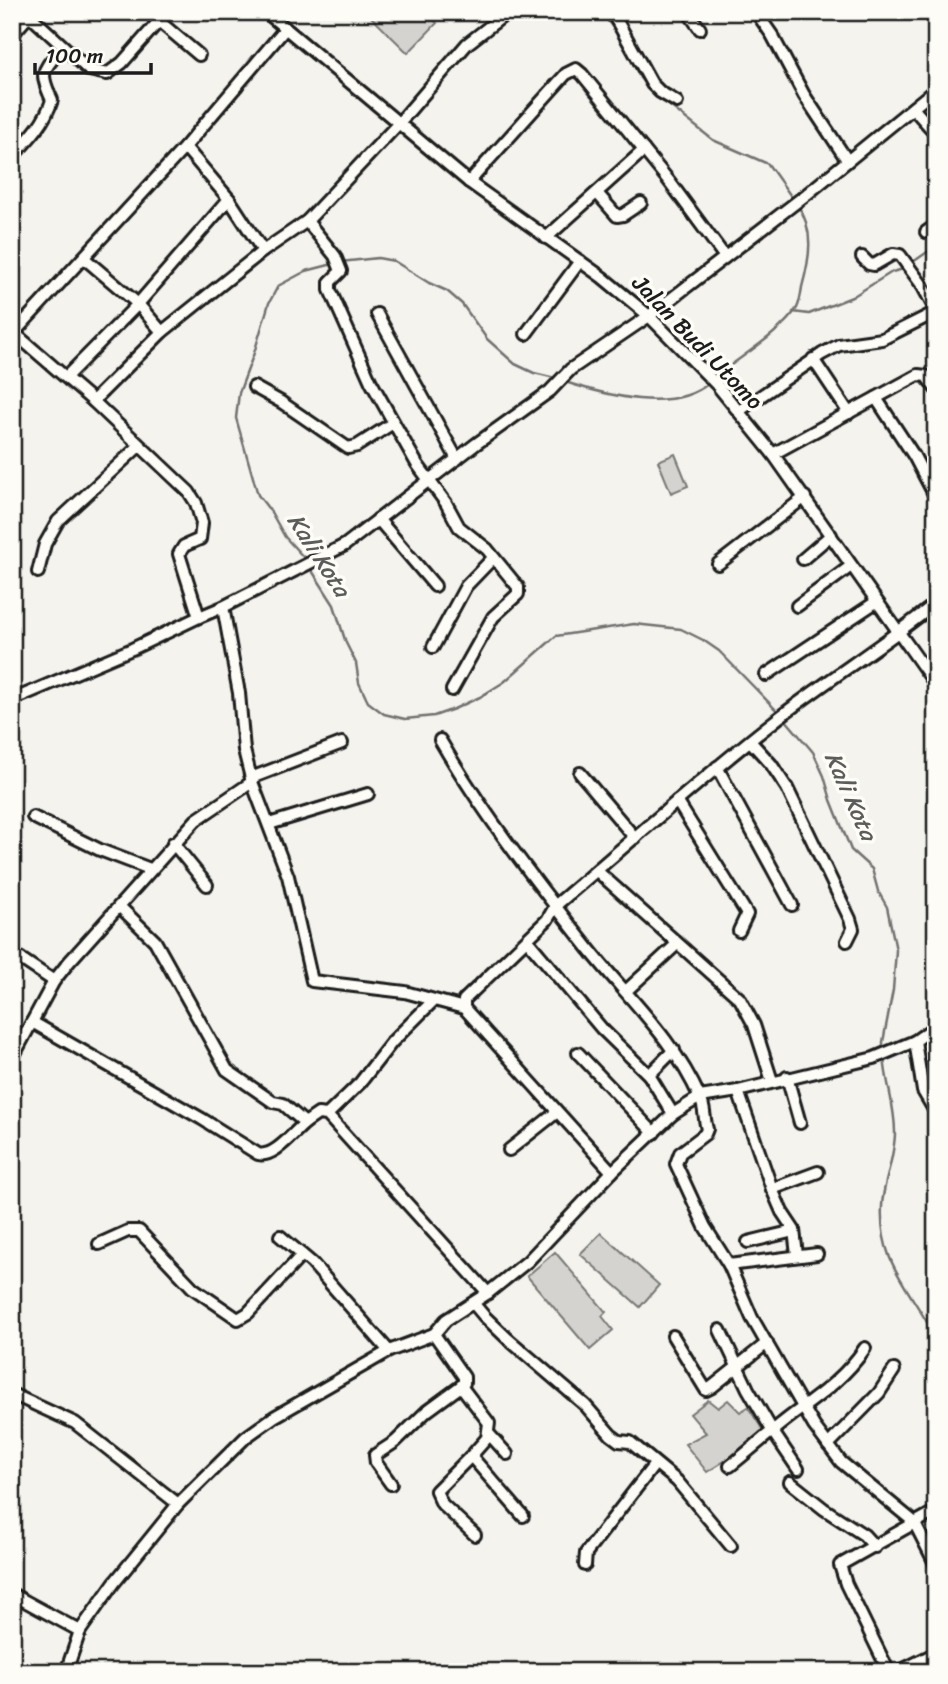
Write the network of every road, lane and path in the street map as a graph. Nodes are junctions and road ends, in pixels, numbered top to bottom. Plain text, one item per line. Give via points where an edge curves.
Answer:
1 (148, 12) edge
2 (266, 12) edge
3 (508, 12) edge
4 (612, 12) edge
5 (688, 12) edge
6 (756, 12) edge
7 (30, 13) edge
8 (163, 17) edge
9 (285, 29) junction
10 (699, 29) dead end
11 (12, 35) edge
12 (62, 47) junction
13 (198, 55) dead end
14 (936, 89) edge
15 (677, 102) dead end
16 (913, 108) junction
17 (399, 123) junction
18 (936, 134) edge
19 (185, 147) junction
20 (644, 150) junction
21 (12, 157) edge
22 (847, 160) junction
23 (469, 182) junction
24 (597, 193) junction
25 (229, 199) junction
26 (641, 202) dead end
27 (307, 221) junction
28 (936, 225) edge
29 (926, 232) dead end
30 (546, 238) junction
31 (263, 251) junction
32 (725, 257) junction
33 (862, 257) dead end
34 (84, 258) junction
35 (580, 261) junction
36 (138, 304) junction
37 (936, 312) edge
38 (377, 314) dead end
39 (649, 316) junction
40 (162, 332) junction
41 (13, 333) edge
42 (526, 334) dead end
43 (813, 359) junction
44 (66, 377) junction
45 (254, 387) dead end
46 (936, 389) edge
47 (876, 398) junction
48 (93, 401) junction
49 (739, 411) junction
50 (849, 413) junction
51 (393, 423) junction
52 (139, 446) junction
53 (773, 454) junction
54 (457, 459) junction
55 (429, 482) junction
56 (805, 497) junction
57 (936, 498) edge
58 (378, 519) junction
59 (831, 535) junction
60 (493, 558) junction
61 (803, 559) dead end
62 (718, 564) dead end
63 (851, 566) junction
64 (38, 572) dead end
65 (435, 586) dead end
66 (876, 602) junction
67 (936, 603) edge
68 (797, 606) dead end
69 (223, 607) junction
70 (199, 617) junction
71 (899, 633) junction
72 (433, 647) dead end
73 (766, 676) dead end
74 (936, 685) edge
75 (452, 690) dead end
76 (12, 700) edge
77 (440, 740) dead end
78 (750, 741) junction
79 (342, 743) dead end
80 (717, 767) junction
81 (579, 773) dead end
82 (252, 780) junction
83 (368, 794) dead end
84 (677, 801) junction
85 (33, 817) dead end
86 (269, 824) junction
87 (635, 838) junction
88 (173, 843) junction
89 (150, 869) junction
90 (597, 871) junction
91 (207, 885) dead end
92 (556, 905) junction
93 (792, 905) dead end
94 (119, 906) junction
95 (740, 931) dead end
96 (527, 940) junction
97 (848, 941) dead end
98 (677, 944) junction
99 (12, 953) edge
100 (54, 981) junction
101 (625, 991) junction
102 (433, 1001) junction
103 (464, 1008) junction
104 (32, 1022) junction
105 (936, 1027) edge
106 (915, 1041) junction
107 (674, 1050) junction
108 (578, 1053) dead end
109 (12, 1059) edge
110 (649, 1075) junction
111 (788, 1077) junction
112 (772, 1081) junction
113 (738, 1091) junction
114 (700, 1097) junction
115 (557, 1112) junction
116 (936, 1113) edge
117 (673, 1114) junction
118 (327, 1115) junction
119 (305, 1123) junction
120 (800, 1123) dead end
121 (654, 1133) junction
122 (509, 1150) dead end
123 (612, 1172) junction
124 (818, 1172) dead end
125 (772, 1189) junction
126 (794, 1231) junction
127 (280, 1236) dead end
128 (748, 1242) dead end
129 (99, 1244) dead end
130 (817, 1254) dead end
131 (302, 1255) junction
132 (797, 1255) junction
133 (729, 1265) junction
134 (488, 1293) junction
135 (474, 1304) junction
136 (720, 1330) dead end
137 (433, 1334) junction
138 (673, 1336) dead end
139 (767, 1343) junction
140 (865, 1349) dead end
141 (389, 1351) junction
142 (738, 1365) junction
143 (894, 1370) dead end
144 (461, 1386) junction
145 (12, 1394) edge
146 (804, 1407) junction
147 (773, 1432) junction
148 (489, 1434) junction
149 (828, 1445) junction
150 (507, 1454) dead end
151 (471, 1456) junction
152 (654, 1464) junction
153 (730, 1466) dead end
154 (799, 1469) dead end
155 (790, 1482) dead end
156 (391, 1484) dead end
157 (177, 1504) junction
158 (936, 1511) edge
159 (523, 1516) dead end
160 (914, 1522) junction
161 (475, 1535) dead end
162 (731, 1546) dead end
163 (875, 1547) junction
164 (936, 1564) edge
165 (585, 1565) dead end
166 (12, 1594) edge
167 (80, 1631) junction
168 (936, 1653) edge
169 (66, 1672) edge
170 (889, 1672) edge
171 (898, 1672) edge

1 - 8 street
2 - 9 street, Jalan Budi Utomo
3 - 17 street via 467,44
4 - 15 street via 652,84
5 - 10 street
6 - 22 street
7 - 11 street
7 - 12 street
8 - 12 street via 107,74 89,69
8 - 13 street
9 - 17 street, Jalan Budi Utomo
9 - 19 street
12 - 21 street via 43,74 52,100 49,112
14 - 16 street
16 - 18 street
16 - 22 street
17 - 23 street, Jalan Budi Utomo
17 - 27 street
19 - 25 street
19 - 34 street
20 - 23 street via 576,69 566,74
20 - 24 street
20 - 32 street
22 - 32 street
23 - 30 street, Jalan Budi Utomo
24 - 26 street via 617,216
24 - 30 street
25 - 31 street
25 - 36 street
27 - 31 street
27 - 51 street via 341,268 341,274 330,282 330,290
28 - 29 street
30 - 35 street, Jalan Budi Utomo
31 - 40 street
32 - 39 street
33 - 37 street via 874,265 900,255
34 - 36 street
34 - 41 street
35 - 39 street, Jalan Budi Utomo
35 - 42 street
36 - 40 street
36 - 44 street
37 - 43 street via 882,339 839,345
38 - 54 street
39 - 49 street, Jalan Budi Utomo
39 - 54 street via 564,374 555,387
40 - 48 street
41 - 44 street
43 - 49 street
43 - 50 street
44 - 48 street
45 - 51 street via 348,448
46 - 47 street via 926,376 918,375
47 - 50 street
47 - 57 street
48 - 52 street
49 - 53 street, Jalan Budi Utomo
50 - 53 street
51 - 55 street
52 - 64 street via 58,521 45,544
52 - 70 street via 189,492 200,512 200,539 178,554
53 - 56 street, Jalan Budi Utomo
54 - 55 street
55 - 58 street
55 - 60 street via 459,527
56 - 59 street, Jalan Budi Utomo
56 - 62 street
58 - 65 street
58 - 69 street via 321,559
59 - 61 street
59 - 63 street, Jalan Budi Utomo
60 - 72 street via 466,586
60 - 75 street via 518,587 518,594 493,617
63 - 66 street, Jalan Budi Utomo
63 - 68 street
66 - 71 street, Jalan Budi Utomo
66 - 73 street
67 - 71 street
69 - 70 street
69 - 82 street
70 - 76 street
71 - 74 street, Jalan Budi Utomo
71 - 78 street
77 - 92 street via 467,787
78 - 80 street
78 - 97 street via 787,788 850,919 853,929
79 - 82 street
80 - 84 street
80 - 93 street
81 - 87 street
82 - 86 street
82 - 88 street via 196,820
83 - 86 street
84 - 87 street
84 - 95 street via 747,914
85 - 89 street
86 - 102 street via 288,876 312,981 405,992
87 - 90 street
88 - 89 street
88 - 91 street
89 - 94 street
90 - 92 street
90 - 98 street
92 - 96 street
92 - 101 street
94 - 100 street
94 - 119 street via 155,941 227,1070
96 - 103 street via 466,997
96 - 110 street via 602,1029
98 - 101 street
98 - 112 street via 740,999 754,1025
99 - 100 street
100 - 104 street
101 - 107 street
102 - 103 street
102 - 118 street
103 - 115 street
104 - 109 street
104 - 119 street via 258,1154 267,1155
105 - 106 street
106 - 111 street via 874,1058
106 - 116 street via 923,1091
107 - 110 street
107 - 114 street
108 - 121 street
110 - 117 street
111 - 112 street
111 - 120 street
112 - 113 street
113 - 114 street
113 - 125 street
114 - 117 street
114 - 133 street via 707,1129 680,1153 676,1164 705,1227
115 - 122 street
115 - 123 street
117 - 121 street
118 - 119 street via 318,1114
118 - 134 street
121 - 123 street
123 - 134 street via 528,1261
124 - 125 street
125 - 126 street
126 - 128 street
126 - 132 street
127 - 131 street
129 - 131 street via 139,1231 197,1292 238,1319
130 - 132 street
131 - 141 street
132 - 133 street
133 - 139 street
134 - 135 street
135 - 137 street via 446,1320
135 - 152 street via 611,1434 630,1442
136 - 142 street
137 - 141 street
137 - 144 street via 464,1377
138 - 142 street via 706,1390
139 - 142 street
139 - 146 street
140 - 146 street via 852,1368
141 - 157 street via 261,1424
142 - 147 street
143 - 149 street via 879,1393
144 - 148 street via 489,1423
144 - 156 street via 376,1455 376,1463
145 - 157 street via 75,1423
146 - 147 street
146 - 149 street
147 - 153 street
147 - 154 street
148 - 150 street
148 - 151 street
149 - 160 street
151 - 159 street
151 - 161 street via 436,1491 442,1504
152 - 162 street via 677,1481
152 - 165 street via 586,1553
155 - 163 street
157 - 167 street
158 - 160 street
160 - 163 street
160 - 164 street
163 - 170 street via 840,1565
166 - 167 street
167 - 169 street
168 - 171 street

